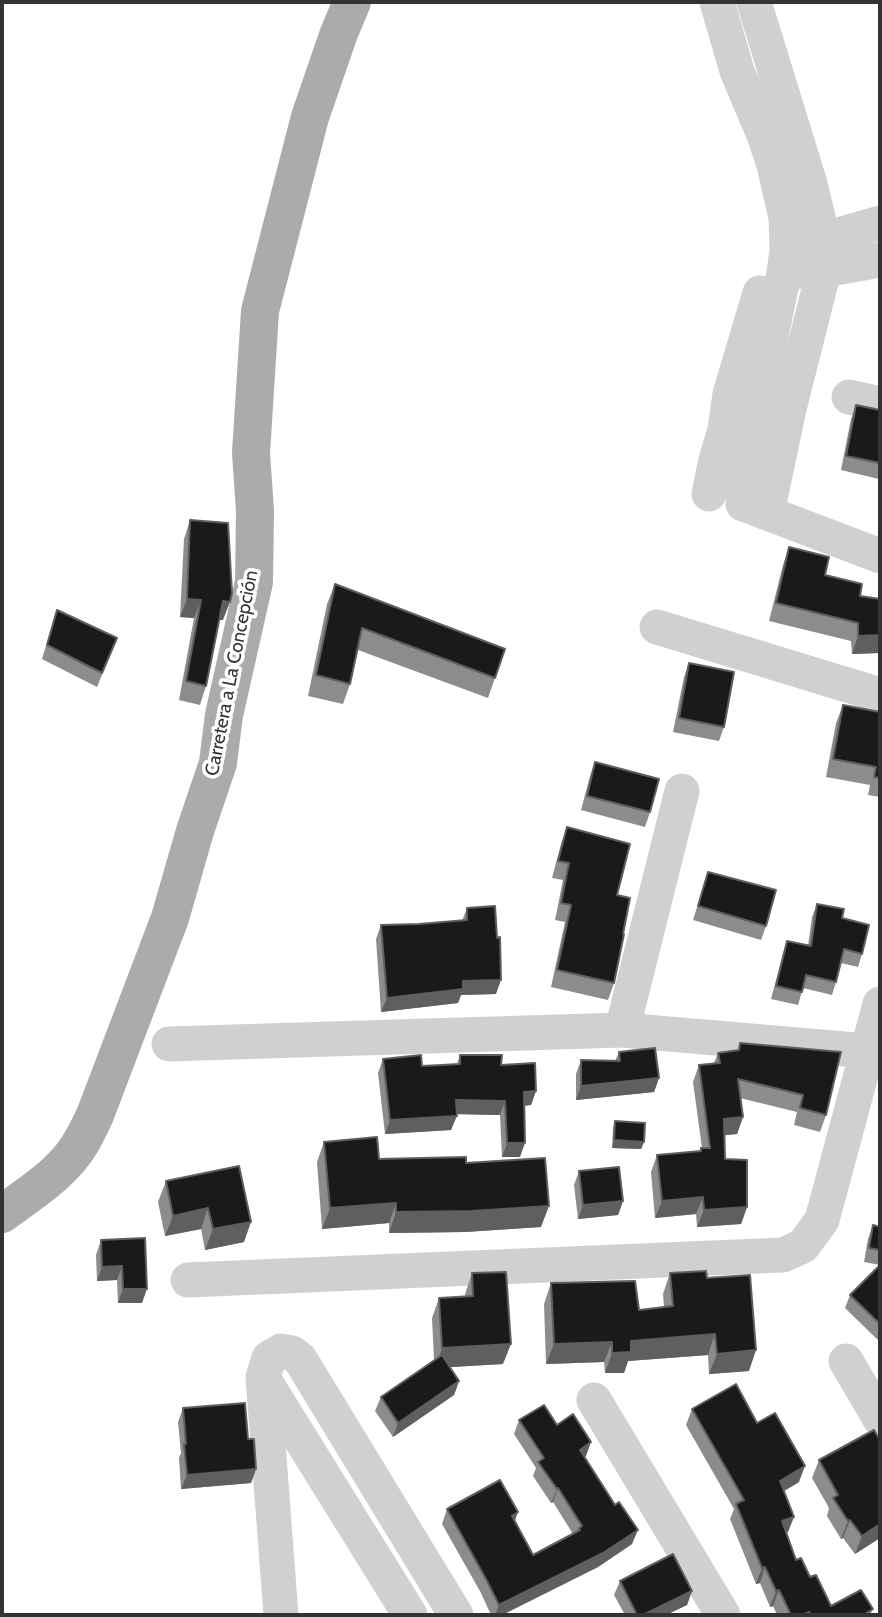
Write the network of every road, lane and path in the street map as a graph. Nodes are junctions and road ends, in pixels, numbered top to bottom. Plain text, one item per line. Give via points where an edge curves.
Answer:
1 (352, 2) edge
2 (717, 2) edge
3 (754, 2) edge
4 (880, 223) edge
5 (824, 254) junction
6 (880, 260) edge
7 (777, 264) junction
8 (759, 401) junction
9 (755, 508) junction
10 (880, 556) edge
11 (657, 627) dead end
12 (880, 695) edge
13 (681, 791) dead end
14 (880, 1004) edge
15 (622, 1030) junction
16 (169, 1044) dead end
17 (874, 1051) edge
18 (2, 1214) edge
19 (188, 1280) dead end
20 (846, 1361) dead end
21 (263, 1377) junction
22 (594, 1400) dead end
23 (880, 1419) edge
24 (281, 1615) edge
25 (410, 1615) edge
26 (456, 1615) edge
27 (723, 1615) edge

1 - 18 main road, Carretera a La Concepción via 310,117 260,311 251,453 254,582 218,763 170,918 84,1138 51,1177
2 - 7 street via 737,71 774,165 786,217
3 - 5 street via 810,184
4 - 5 street
5 - 6 street
5 - 7 street
5 - 8 street
7 - 8 street
8 - 9 street
8 - 9 street via 724,430 704,492
9 - 10 street
11 - 12 street
13 - 15 street
14 - 17 street
15 - 16 street
15 - 17 street
17 - 19 street via 822,1220 803,1246 783,1255
20 - 23 street
21 - 24 street
21 - 25 street
21 - 26 street via 269,1358 281,1351 300,1359
22 - 27 street

